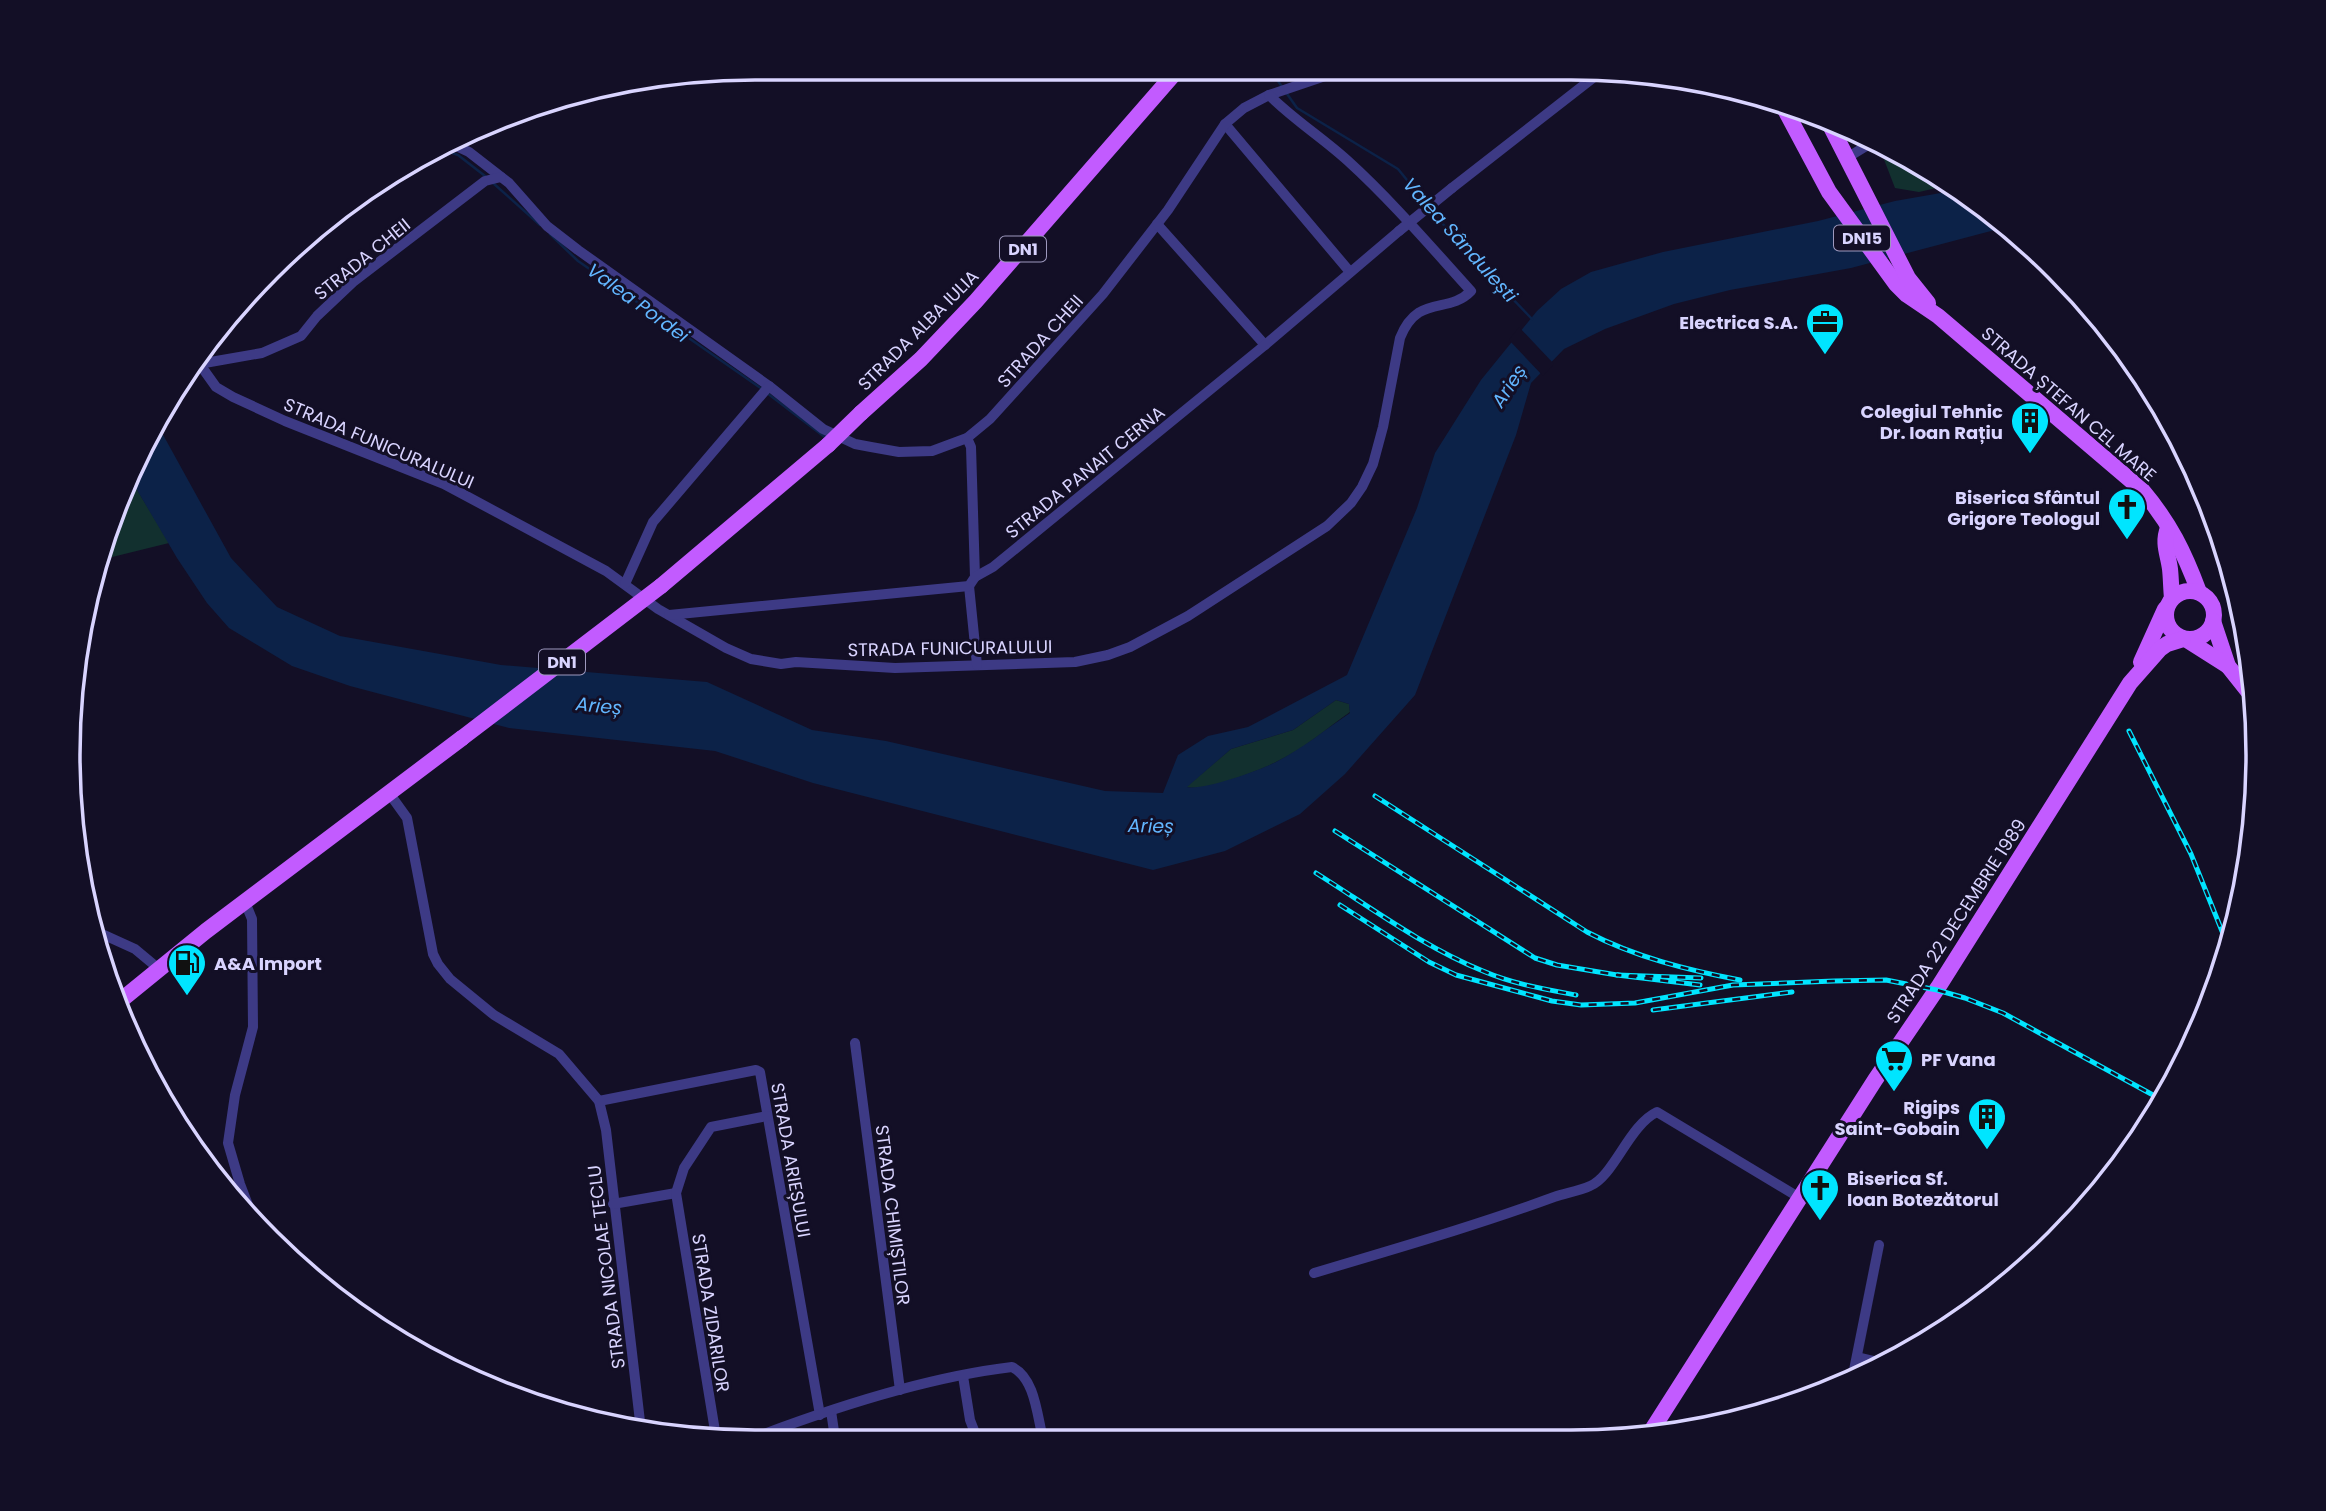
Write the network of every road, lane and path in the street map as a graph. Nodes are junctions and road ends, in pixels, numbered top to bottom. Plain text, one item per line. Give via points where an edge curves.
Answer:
1 (1168, 81) edge
2 (1312, 81) edge
3 (1589, 81) edge
4 (1273, 94) junction
5 (1789, 117) edge
6 (1225, 124) junction
7 (1834, 134) edge
8 (461, 148) edge
9 (1864, 148) edge
10 (1845, 159) junction
11 (501, 177) junction
12 (1157, 224) junction
13 (1350, 272) junction
14 (1902, 281) junction
15 (1265, 345) junction
16 (208, 361) edge
17 (203, 368) edge
18 (769, 386) junction
19 (967, 438) junction
20 (2168, 528) junction
21 (972, 581) junction
22 (625, 584) junction
23 (2199, 592) junction
24 (2170, 601) junction
25 (670, 615) junction
26 (2213, 621) junction
27 (2185, 639) junction
28 (977, 665) junction
29 (2228, 667) junction
30 (2136, 674) junction
31 (2242, 684) edge
32 (389, 793) junction
33 (246, 902) junction
34 (106, 936) edge
35 (159, 969) junction
36 (125, 997) edge
37 (855, 1043) dead end
38 (599, 1101) junction
39 (767, 1116) junction
40 (676, 1193) junction
41 (246, 1198) edge
42 (1800, 1198) junction
43 (613, 1204) junction
44 (1880, 1245) dead end
45 (1314, 1273) dead end
46 (1857, 1357) junction
47 (1871, 1360) edge
48 (1855, 1367) edge
49 (963, 1376) junction
50 (900, 1390) junction
51 (831, 1411) junction
52 (820, 1415) junction
53 (640, 1421) edge
54 (1655, 1425) edge
55 (715, 1429) edge
56 (776, 1430) edge
57 (834, 1430) edge
58 (973, 1430) edge
59 (1041, 1430) edge

1 - 32 main road, STRADA ALBA IULIA / DN1, bridge via 976,301 828,445 661,586
2 - 4 street, STRADA CHEII
3 - 13 street, STRADA PANAIT CERNA, bridge
4 - 6 street, STRADA CHEII
4 - 28 street, STRADA FUNICURALULUI via 1285,111 1382,193 1471,291 1428,307 1405,326 1373,464 1351,503 1327,526 1188,616 1108,656 1075,662
5 - 14 main road, STRADA ȘTEFAN CEL MARE / DN15 via 1829,192
6 - 12 street, STRADA CHEII
6 - 13 street
7 - 10 main road, STRADA ȘTEFAN CEL MARE / DN15
8 - 11 street, STRADA CHEII
9 - 10 street
10 - 14 main road, STRADA ȘTEFAN CEL MARE / DN15
11 - 16 street, STRADA CHEII via 485,181 353,282 301,336 262,353
11 - 18 street, STRADA CHEII via 547,226
12 - 15 street
12 - 19 street, STRADA CHEII via 1103,294 990,419
13 - 15 street, STRADA PANAIT CERNA
14 - 20 main road, STRADA ȘTEFAN CEL MARE / DN15 via 2123,473 2157,508
15 - 21 street, STRADA PANAIT CERNA
17 - 22 street, STRADA FUNICURALULUI via 216,387 233,397 444,484
18 - 19 street, STRADA CHEII via 823,429 855,444 899,452 932,451
18 - 22 street via 653,522
19 - 21 street via 971,447
20 - 23 main road, STRADA ȘTEFAN CEL MARE / DN15 via 2179,542
20 - 24 main road, STRADA ȘTEFAN CEL MARE / DN15 via 2164,536
21 - 25 street, STRADA PANAIT CERNA
21 - 28 street
22 - 25 street, STRADA FUNICURALULUI
23 - 24 main road via 2186,591
23 - 26 main road, STRADA ȘTEFAN CEL MARE / DN15 via 2210,601
24 - 27 main road, STRADA ȘTEFAN CEL MARE / DN15 via 2169,629
24 - 30 main road, STRADA 22 DECEMBRIE 1989
25 - 28 street, STRADA FUNICURALULUI via 726,648 751,659 781,664
26 - 27 main road via 2200,638
26 - 29 main road, STRADA ȘTEFAN CEL MARE / DN15
27 - 29 main road, STRADA ȘTEFAN CEL MARE / DN15
27 - 30 main road, STRADA 22 DECEMBRIE 1989 via 2167,644
29 - 31 main road, STRADA ȘTEFAN CEL MARE / DN15
30 - 42 main road, STRADA 22 DECEMBRIE 1989
32 - 33 main road, DN1
32 - 38 street via 407,818 438,964 494,1015 559,1054
33 - 35 main road, DN1
33 - 41 street via 252,919 253,1027 228,1143
34 - 35 street via 135,949
35 - 36 main road, DN1
37 - 50 street, STRADA CHIMIȘTILOR
38 - 39 street, STRADA ARIEȘULUI via 757,1070
38 - 43 street, STRADA NICOLAE TECLU
39 - 40 street via 711,1127 684,1168
39 - 52 street, STRADA ARIEȘULUI
40 - 43 street
40 - 55 street, STRADA ZIDARILOR
42 - 45 street via 1657,1112 1647,1117 1592,1185
42 - 54 main road, STRADA 22 DECEMBRIE 1989
43 - 53 street, STRADA NICOLAE TECLU
44 - 46 street
46 - 47 street
46 - 48 street
49 - 50 street
49 - 58 street
49 - 59 street via 1012,1367 1021,1372 1028,1381
50 - 51 street
51 - 52 street
51 - 57 street
52 - 56 street

